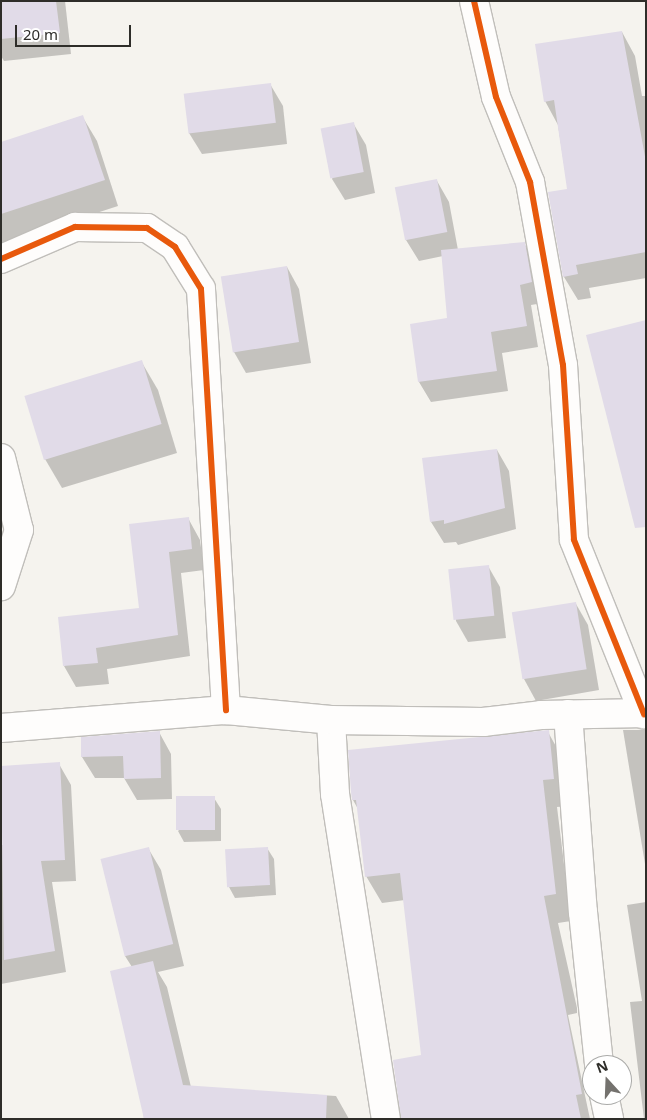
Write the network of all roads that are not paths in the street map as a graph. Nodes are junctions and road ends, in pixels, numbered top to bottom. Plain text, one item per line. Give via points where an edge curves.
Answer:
1 (474, 1) edge
2 (1, 259) edge
3 (1, 458) edge
4 (1, 586) edge
5 (226, 710) junction
6 (568, 714) junction
7 (645, 714) edge
8 (330, 720) junction
9 (1, 728) edge
10 (598, 1055) edge
11 (606, 1105) edge
12 (386, 1119) edge
13 (609, 1119) edge

1 - 7 street via 496,97 530,182 563,365 574,540
2 - 5 street via 75,227 147,228 175,247 201,289
3 - 4 street via 19,530
5 - 8 street
5 - 9 street
6 - 7 street
6 - 8 street via 483,722
6 - 10 street via 582,912
8 - 12 street via 335,794
11 - 13 street

